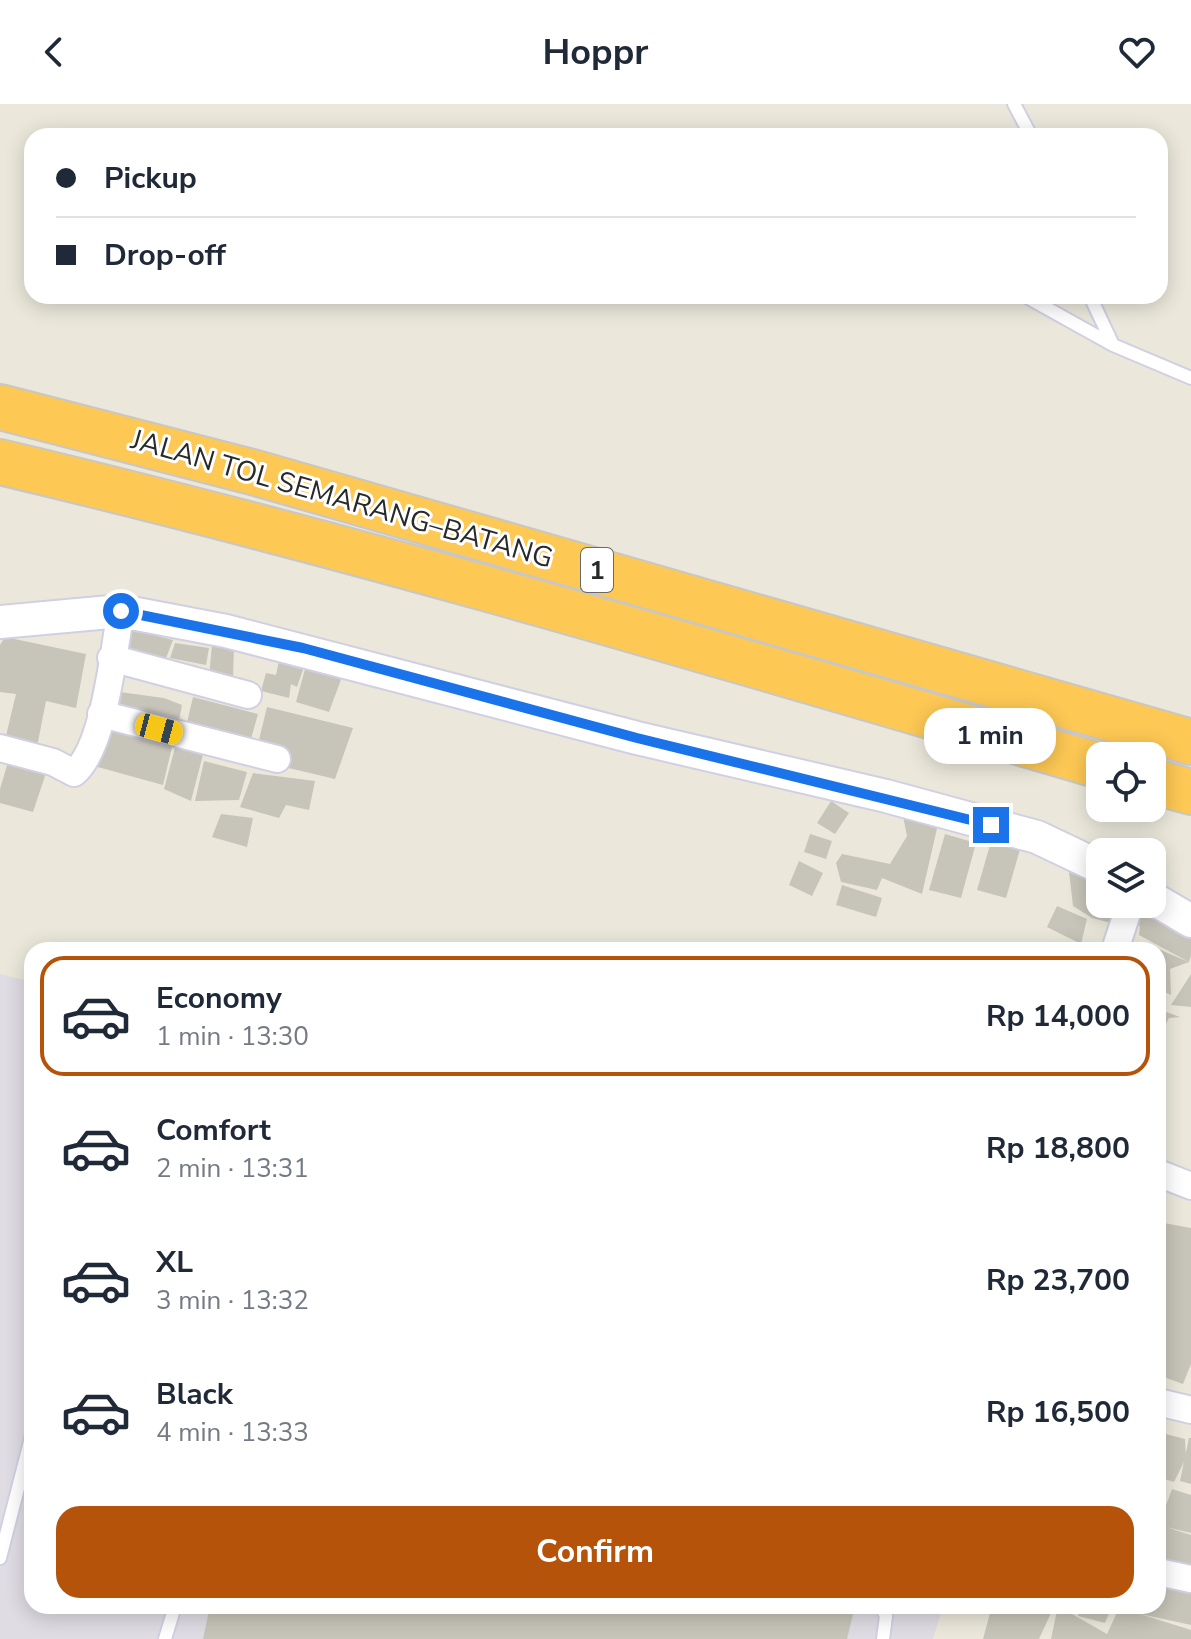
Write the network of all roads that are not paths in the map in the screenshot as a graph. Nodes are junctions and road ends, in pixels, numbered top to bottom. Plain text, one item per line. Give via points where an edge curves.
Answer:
1 (1014, 104) edge
2 (1027, 128) edge
3 (1039, 304) edge
4 (1094, 304) edge
5 (1113, 345) junction
6 (1191, 378) edge
7 (0, 407) edge
8 (0, 462) edge
9 (121, 611) junction
10 (0, 622) edge
11 (111, 658) junction
12 (248, 695) dead end
13 (101, 714) junction
14 (1191, 742) edge
15 (0, 748) edge
16 (277, 759) dead end
17 (1086, 762) edge
18 (1166, 785) edge
19 (1191, 792) edge
20 (1086, 860) edge
21 (1166, 906) edge
22 (1125, 918) edge
23 (1191, 921) edge
24 (1118, 942) edge
25 (1166, 1176) edge
26 (1191, 1186) edge
27 (1166, 1402) edge
28 (1189, 1403) edge
29 (24, 1465) edge
30 (0, 1558) edge
31 (1166, 1574) edge
32 (1191, 1579) edge
33 (173, 1614) edge
34 (885, 1614) edge
35 (165, 1639) edge
36 (883, 1639) edge

1 - 2 lane
3 - 5 lane
4 - 5 lane
5 - 6 lane
7 - 14 highway, JALAN TOL SEMARANG–BATANG / 1 via 301,486
8 - 17 highway, JALAN TOL SEMARANG–BATANG / 1 via 202,510 553,605
9 - 10 street
9 - 11 street
9 - 20 street via 303,648 637,738 886,796 1037,837
11 - 12 street
11 - 13 street
13 - 15 street via 86,763 74,773
13 - 16 street
18 - 19 highway
21 - 23 street
22 - 24 street
25 - 26 street
27 - 28 street
29 - 30 lane
31 - 32 street
33 - 35 lane
34 - 36 lane

